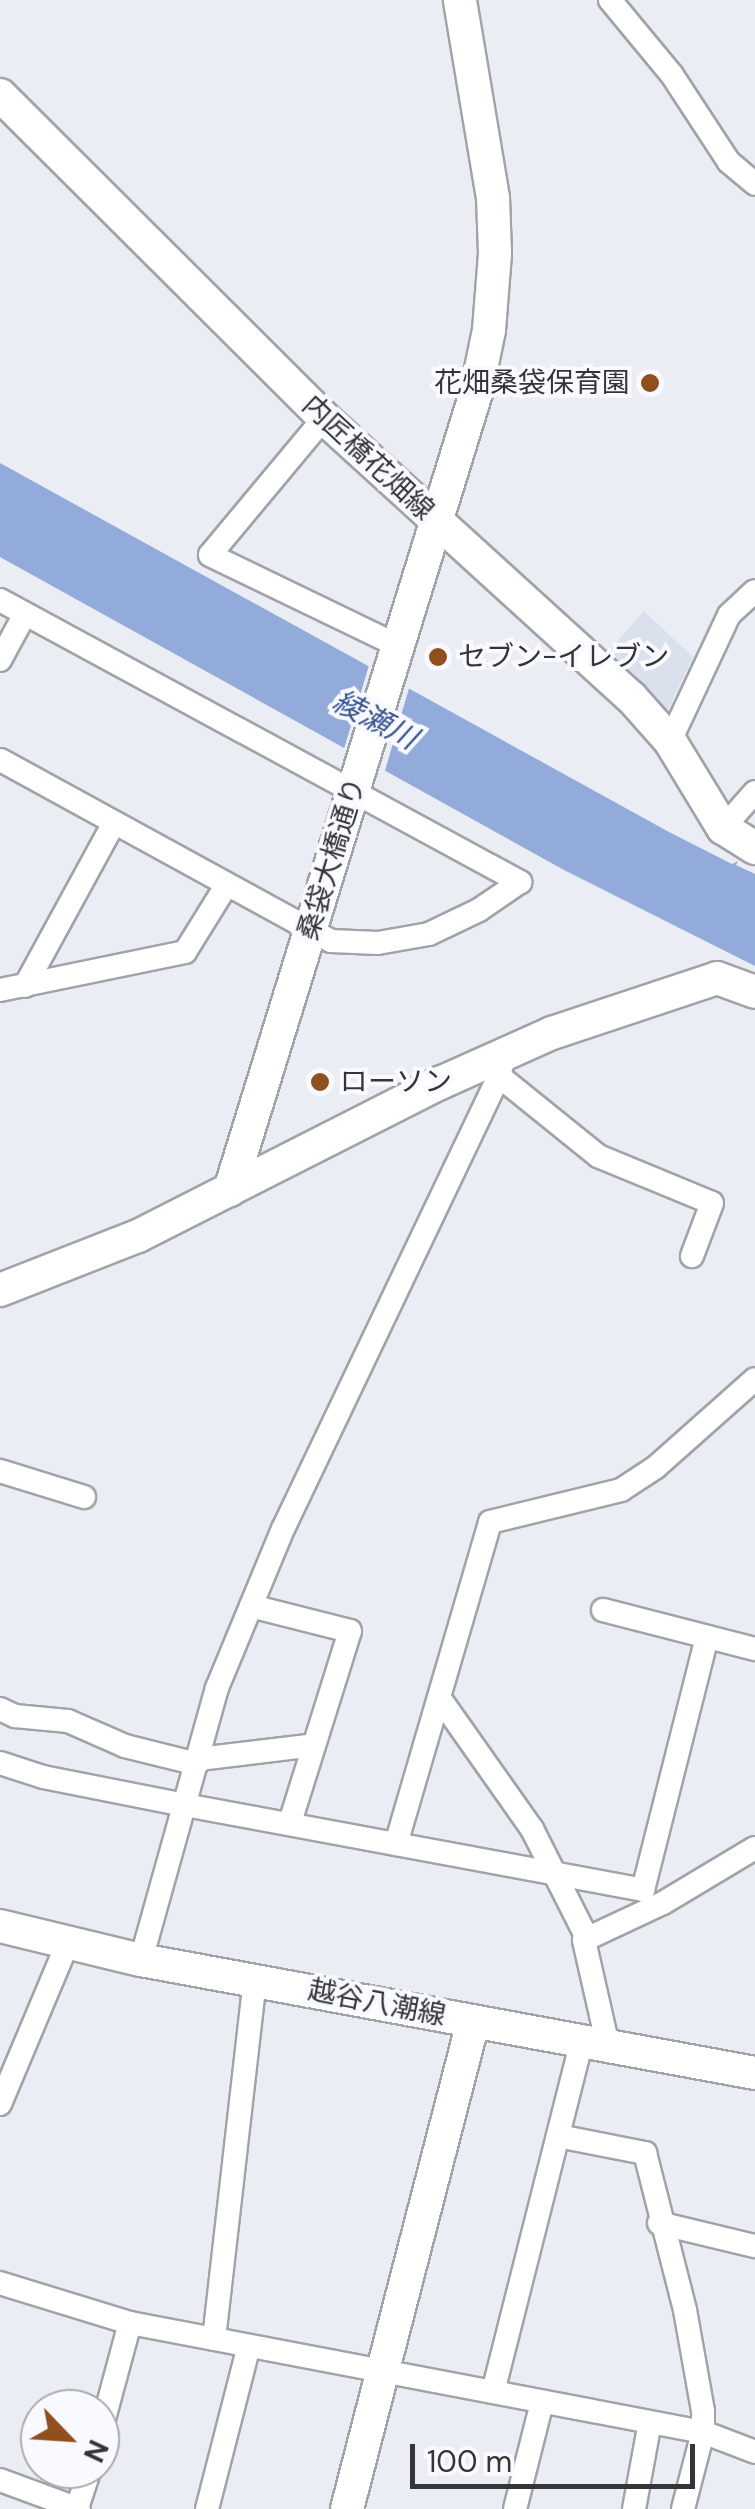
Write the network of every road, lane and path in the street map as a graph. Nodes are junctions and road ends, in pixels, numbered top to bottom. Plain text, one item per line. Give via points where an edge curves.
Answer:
1 (460, 0) edge
2 (610, 0) edge
3 (0, 95) edge
4 (755, 184) edge
5 (324, 418) junction
6 (436, 522) junction
7 (755, 591) edge
8 (0, 600) edge
9 (25, 614) junction
10 (396, 653) junction
11 (0, 660) edge
12 (670, 740) junction
13 (0, 760) edge
14 (354, 785) junction
15 (755, 792) edge
16 (114, 824) junction
17 (723, 828) junction
18 (755, 848) edge
19 (226, 886) junction
20 (310, 930) junction
21 (25, 986) junction
22 (0, 990) edge
23 (755, 992) edge
24 (502, 1064) junction
25 (230, 1190) junction
26 (692, 1256) dead end
27 (0, 1290) edge
28 (755, 1379) edge
29 (0, 1470) edge
30 (84, 1497) dead end
31 (251, 1606) junction
32 (602, 1610) dead end
33 (707, 1637) junction
34 (755, 1649) edge
35 (441, 1700) junction
36 (0, 1709) edge
37 (314, 1746) junction
38 (198, 1762) junction
39 (0, 1764) edge
40 (186, 1805) junction
41 (290, 1824) junction
42 (396, 1844) junction
43 (755, 1848) edge
44 (556, 1871) junction
45 (0, 1926) edge
46 (587, 1938) junction
47 (67, 1945) junction
48 (141, 1960) junction
49 (255, 1981) junction
50 (473, 2022) junction
51 (595, 2044) junction
52 (755, 2073) edge
53 (0, 2104) edge
54 (558, 2136) junction
55 (660, 2223) junction
56 (755, 2246) edge
57 (0, 2285) edge
58 (130, 2324) junction
59 (214, 2339) junction
60 (249, 2346) junction
61 (383, 2371) junction
62 (112, 2389) edge
63 (493, 2392) junction
64 (542, 2402) junction
65 (650, 2422) junction
66 (703, 2432) junction
67 (755, 2452) edge
68 (0, 2480) edge
69 (78, 2509) edge
70 (208, 2509) edge
71 (348, 2509) edge
72 (515, 2509) edge
73 (634, 2509) edge
74 (683, 2509) edge

1 - 6 street, 桑袋大橋通り via 486,140 494,294 476,392
2 - 4 street via 672,75 729,162
3 - 5 street, 内匠橋花畑線
5 - 6 street, 内匠橋花畑線
5 - 10 street via 210,555
6 - 10 street, 桑袋大橋通り
6 - 12 street, 内匠橋花畑線
7 - 12 street via 729,615
8 - 9 street
9 - 11 street
9 - 14 street
10 - 14 street, 桑袋大橋通り
12 - 17 street, 内匠橋花畑線
13 - 16 street
14 - 20 street, 桑袋大橋通り
14 - 20 street via 520,882 429,934 330,941
15 - 17 street
16 - 19 street
16 - 21 street
17 - 18 street
19 - 20 street
19 - 21 street via 184,952
20 - 25 street, 桑袋大橋通り
21 - 22 street
23 - 24 street via 716,978 694,983
24 - 25 street
24 - 26 street via 598,1156 712,1202
24 - 31 street
25 - 27 street via 138,1236
28 - 35 street via 656,1468 621,1490 490,1522
29 - 30 street
31 - 37 street via 350,1631
31 - 38 street via 217,1688
32 - 33 street
33 - 34 street
33 - 44 street via 643,1890
35 - 42 street
35 - 44 street
36 - 38 street via 68,1721 125,1746
37 - 38 street
37 - 41 street
38 - 40 street
39 - 40 street
40 - 41 street
40 - 48 street
41 - 42 street
42 - 44 street
43 - 46 street via 663,1903
44 - 46 street
45 - 47 street, 越谷八潮線
46 - 51 street
47 - 48 street, 越谷八潮線
47 - 53 street
48 - 49 street, 越谷八潮線
49 - 50 street, 越谷八潮線
49 - 59 street
50 - 51 street, 越谷八潮線
50 - 61 street
51 - 52 street, 越谷八潮線
51 - 54 street
54 - 55 street via 645,2153
54 - 63 street
55 - 56 street
55 - 66 street via 685,2310
57 - 58 street
58 - 59 street
58 - 62 street
59 - 60 street
60 - 61 street
60 - 70 street
61 - 63 street
61 - 71 street
63 - 64 street
64 - 65 street
64 - 72 street
65 - 66 street
65 - 73 street
66 - 67 street
66 - 74 street
68 - 69 street

